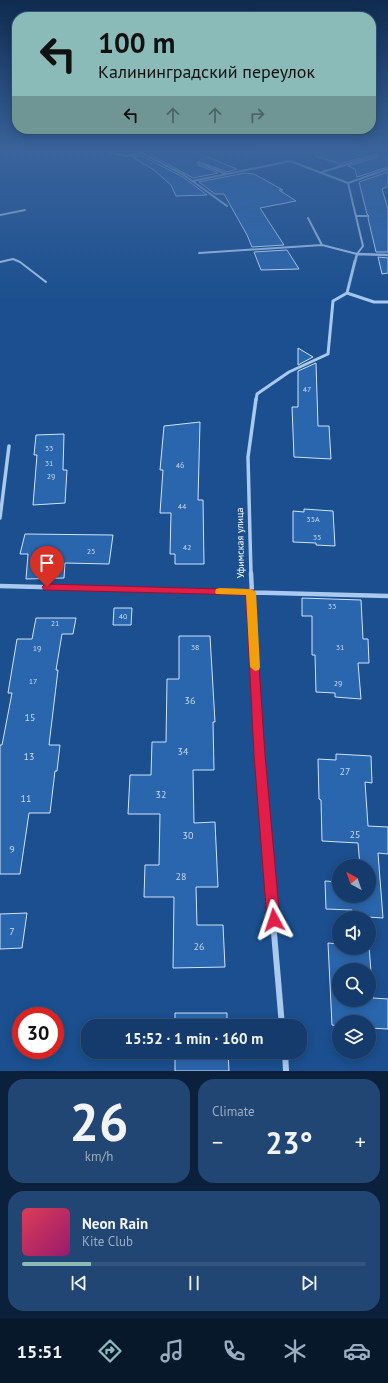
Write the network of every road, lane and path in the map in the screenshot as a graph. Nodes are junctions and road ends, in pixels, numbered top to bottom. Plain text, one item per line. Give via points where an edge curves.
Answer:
1 (222, 202) edge
2 (353, 202) edge
3 (227, 206) dead end
4 (25, 210) dead end
5 (0, 215) edge
6 (356, 216) junction
7 (367, 216) dead end
8 (308, 218) dead end
9 (322, 245) junction
10 (200, 252) dead end
11 (357, 254) junction
12 (388, 255) edge
13 (0, 262) edge
14 (46, 282) dead end
15 (347, 293) junction
16 (388, 302) edge
17 (9, 446) dead end
18 (0, 518) edge
19 (0, 586) edge
20 (251, 592) junction
21 (388, 596) edge
22 (281, 1019) edge
23 (285, 1059) edge
24 (286, 1071) edge

1 - 3 lane
2 - 6 lane
4 - 5 lane
6 - 7 lane
6 - 11 lane via 363,246
8 - 9 lane
9 - 10 lane
9 - 11 lane
11 - 12 street
11 - 15 street
13 - 14 lane via 13,259 20,262
15 - 16 street via 374,302
15 - 20 street, Уфимская улица via 333,301 328,354 289,372 257,394 248,457
17 - 18 street
19 - 20 street
20 - 21 street
20 - 22 street, Уфимская улица via 260,755
23 - 24 street

